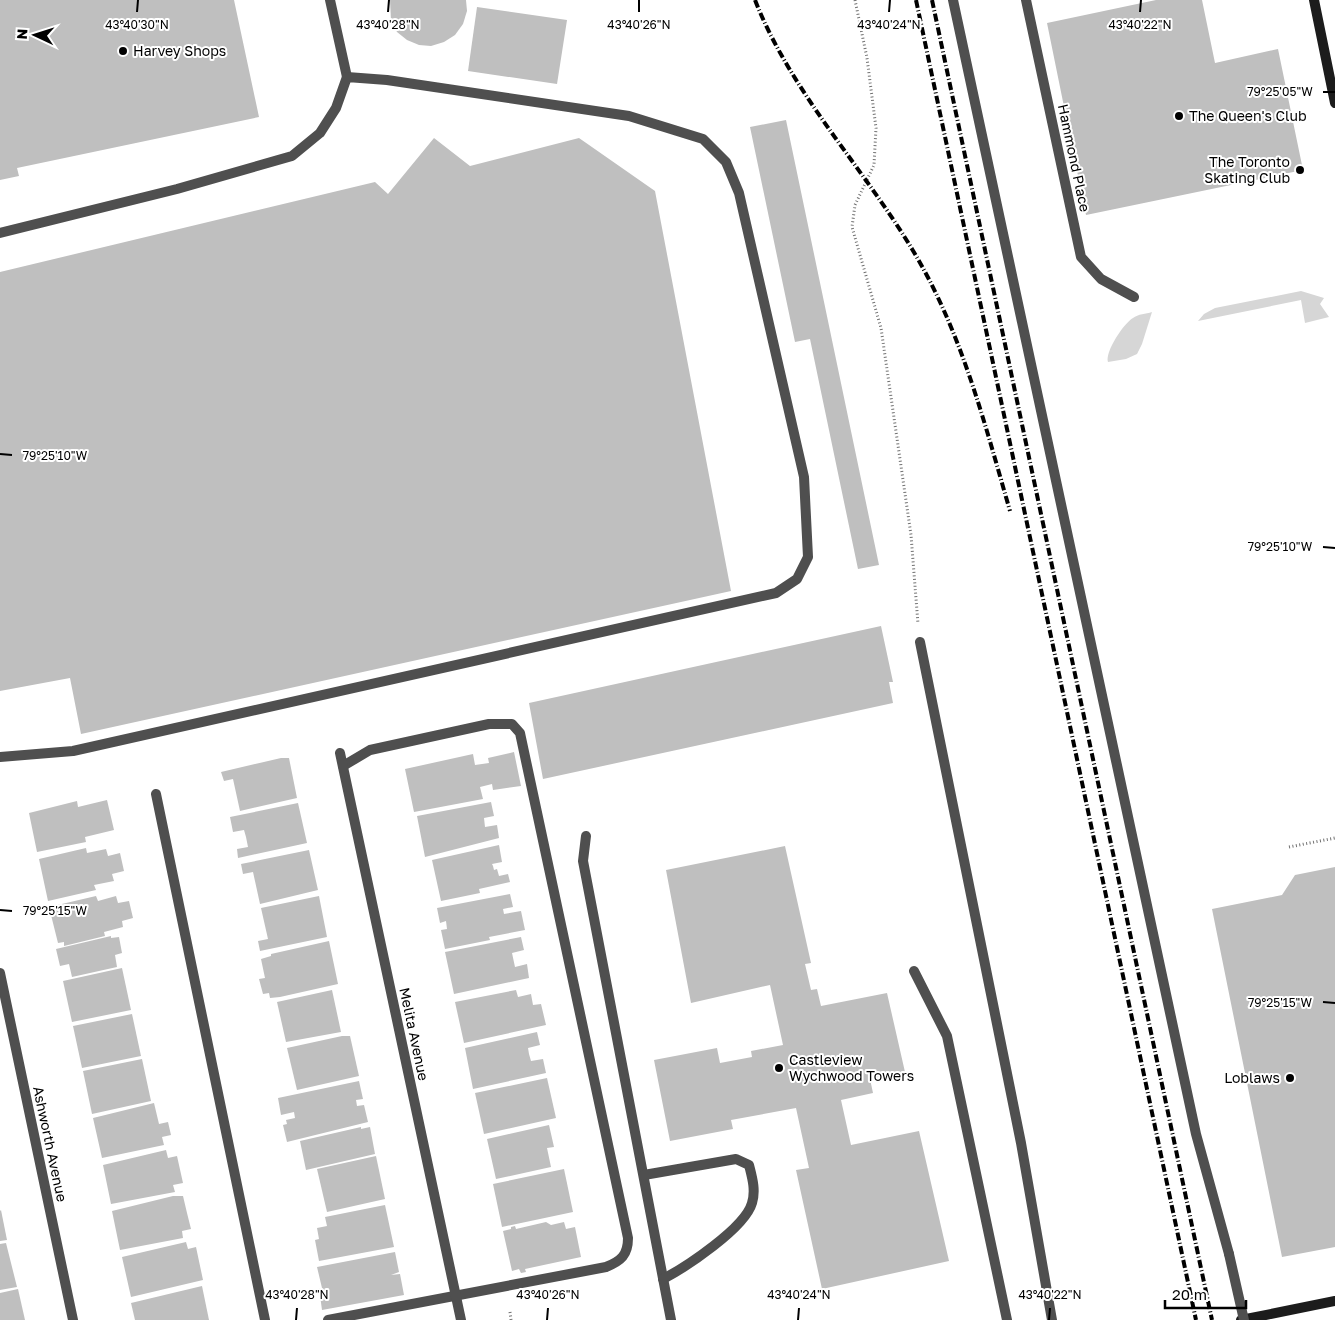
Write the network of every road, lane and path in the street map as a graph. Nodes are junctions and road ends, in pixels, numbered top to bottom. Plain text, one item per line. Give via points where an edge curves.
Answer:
1 (330, 0) edge
2 (855, 0) edge
3 (953, 0) edge
4 (1026, 0) edge
5 (1314, 0) edge
6 (347, 77) junction
7 (1335, 102) edge
8 (0, 233) edge
9 (1134, 297) dead end
10 (920, 642) joint
11 (340, 753) dead end
12 (0, 757) edge
13 (343, 766) junction
14 (156, 794) dead end
15 (586, 836) dead end
16 (1335, 838) edge
17 (1289, 847) dead end
18 (914, 970) dead end
19 (0, 973) edge
20 (644, 1174) junction
21 (663, 1279) junction
22 (455, 1294) junction
23 (1335, 1301) edge
24 (510, 1312) dead end
25 (73, 1320) edge
26 (265, 1320) edge
27 (328, 1320) edge
28 (461, 1320) edge
29 (511, 1320) edge
30 (671, 1320) edge
31 (1007, 1320) edge
32 (1052, 1320) edge
33 (1242, 1320) edge

1 - 6 street
2 - 10 path via 868,58 876,128 874,165 855,205 852,227 881,328 911,535
3 - 33 street, bridge via 1196,1134 1229,1254
4 - 9 street, Hammond Place via 1081,257 1101,278
5 - 7 main road
6 - 8 street via 336,108 320,133 292,156 177,189
6 - 12 street via 387,80 629,116 703,139 726,162 739,193 804,477 808,557 797,580 776,593 93,746
10 - 32 street via 1021,1143
11 - 13 street, Melita Avenue
13 - 22 street, Melita Avenue
13 - 22 street via 370,750 489,724 512,724 520,732 628,1238 624,1256 606,1267
14 - 26 street
15 - 20 street via 583,861
16 - 17 path
18 - 31 street via 947,1036
19 - 25 street, Ashworth Avenue
20 - 21 street
20 - 21 street via 736,1159 748,1165 754,1183 752,1203 742,1219 704,1253
21 - 30 street
22 - 27 street
22 - 28 street, Melita Avenue
23 - 33 main road
24 - 29 path

